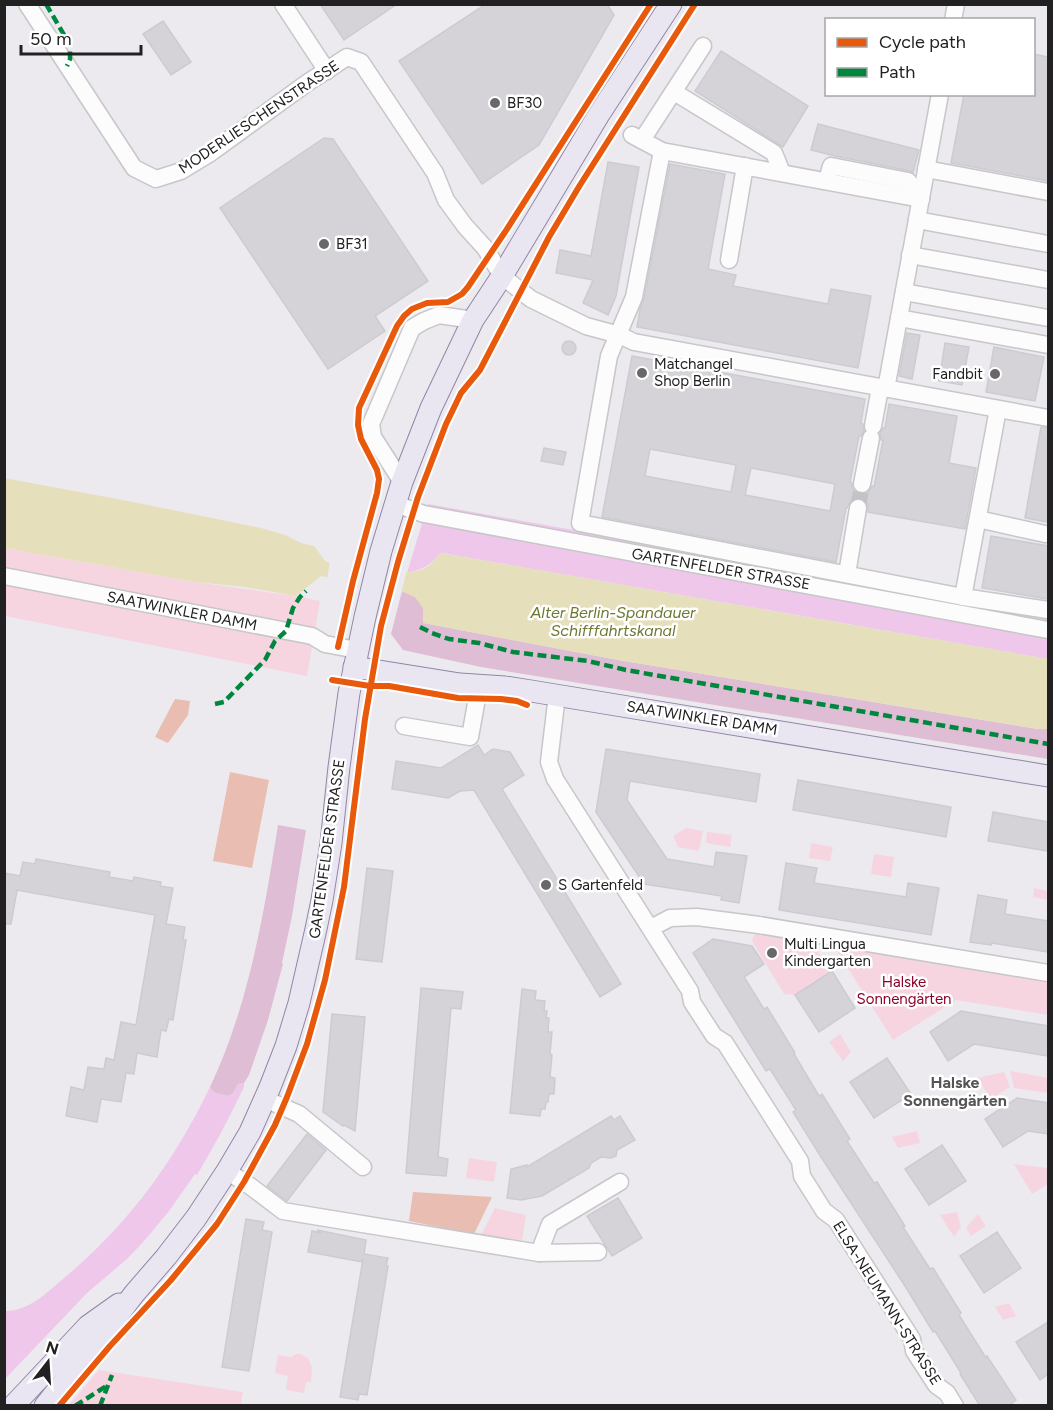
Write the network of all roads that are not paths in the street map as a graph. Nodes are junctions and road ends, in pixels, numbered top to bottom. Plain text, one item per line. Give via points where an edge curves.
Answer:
1 (27, 4) edge
2 (283, 4) edge
3 (663, 7) edge
4 (703, 46) dead end
5 (327, 71) junction
6 (674, 92) junction
7 (940, 96) edge
8 (662, 151) junction
9 (745, 166) junction
10 (926, 169) junction
11 (782, 173) junction
12 (1048, 192) edge
13 (921, 199) junction
14 (917, 220) junction
15 (1048, 244) edge
16 (910, 255) junction
17 (729, 260) dead end
18 (502, 276) junction
19 (1048, 280) edge
20 (904, 292) junction
21 (899, 318) junction
22 (1048, 318) edge
23 (473, 320) junction
24 (619, 335) junction
25 (1048, 345) edge
26 (883, 388) junction
27 (998, 410) junction
28 (1048, 418) edge
29 (402, 482) junction
30 (862, 484) tunnel mouth
31 (395, 504) junction
32 (858, 508) tunnel mouth
33 (978, 519) junction
34 (1044, 534) dead end
35 (847, 574) junction
36 (4, 576) edge
37 (963, 597) junction
38 (1048, 610) edge
39 (1048, 630) edge
40 (356, 658) junction
41 (479, 687) junction
42 (557, 695) junction
43 (404, 726) dead end
44 (1048, 776) edge
45 (651, 928) junction
46 (1048, 973) edge
47 (265, 1099) junction
48 (363, 1167) dead end
49 (227, 1171) junction
50 (620, 1182) dead end
51 (598, 1252) dead end
52 (539, 1253) junction
53 (134, 1294) junction
54 (13, 1406) edge
55 (45, 1406) edge
56 (955, 1406) edge

1 - 5 street, MODERLIESCHENSTRASSE via 134,168 156,179 181,171 208,154
2 - 5 street
3 - 18 main road
4 - 6 street
5 - 18 street, MODERLIESCHENSTRASSE via 347,57 361,62 435,173 447,200
6 - 8 street via 637,137
6 - 11 street via 774,153
7 - 10 street
8 - 9 street
8 - 24 street via 634,297
9 - 11 street
9 - 17 street
10 - 12 street
10 - 13 street
11 - 13 street
13 - 14 street
14 - 15 street
14 - 16 street
16 - 19 street
16 - 20 street
18 - 23 main road
18 - 24 street via 590,317
20 - 21 street
20 - 22 street
21 - 25 street
21 - 26 street
23 - 29 main road via 431,408
23 - 29 street via 439,315 412,328 371,424 373,437
24 - 26 street via 634,342
24 - 35 street via 609,356 580,523
26 - 27 street
26 - 30 street
27 - 28 street
27 - 33 street
29 - 31 main road
31 - 39 street, GARTENFELDER STRASSE via 424,514
31 - 40 main road, GARTENFELDER STRASSE
32 - 35 street
33 - 34 street
33 - 37 street
35 - 37 street
36 - 40 street, SAATWINKLER DAMM via 312,636
37 - 38 street
40 - 41 main road, SAATWINKLER DAMM via 420,678
40 - 47 main road, GARTENFELDER STRASSE via 316,929 299,1003
41 - 42 main road, SAATWINKLER DAMM
41 - 43 street via 470,737
42 - 44 main road, SAATWINKLER DAMM
42 - 45 street, ELSA-NEUMANN-STRASSE via 549,762 555,779
45 - 46 street via 670,918 697,917
45 - 56 street, ELSA-NEUMANN-STRASSE via 690,991 692,1002 714,1036 725,1043 800,1161 802,1176 824,1210 836,1220 912,1339 914,1351 936,1385
47 - 48 street via 299,1114
47 - 49 main road, GARTENFELDER STRASSE
49 - 52 street via 283,1211
49 - 53 main road, GARTENFELDER STRASSE via 196,1218
50 - 52 street via 550,1224
51 - 52 street
53 - 54 main road, GARTENFELDER STRASSE via 88,1326
53 - 55 main road, GARTENFELDER STRASSE

